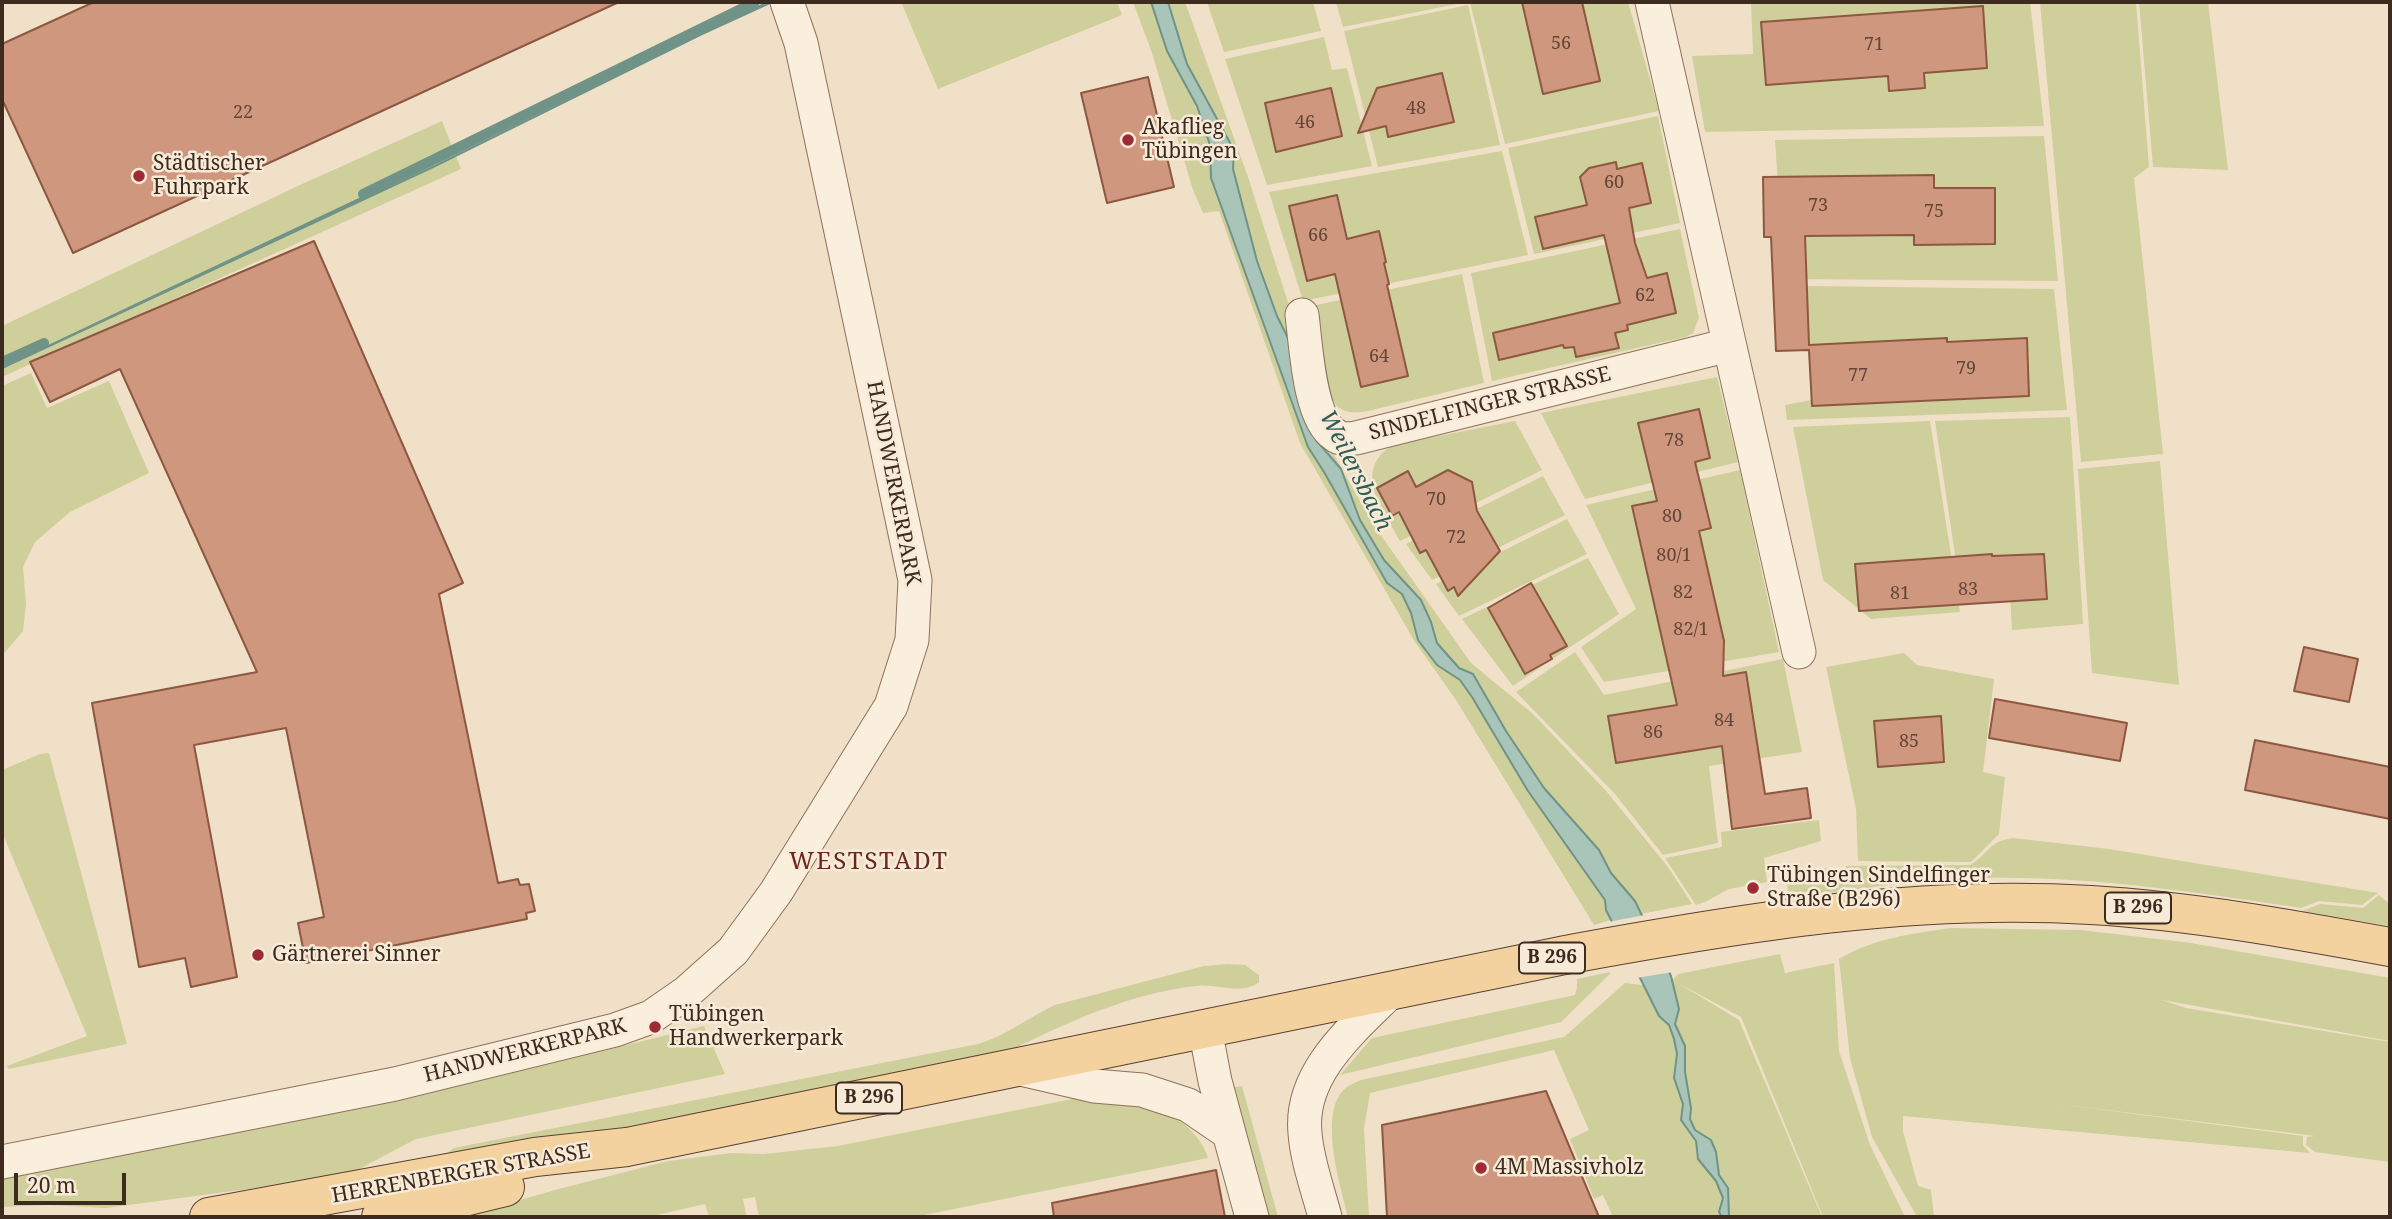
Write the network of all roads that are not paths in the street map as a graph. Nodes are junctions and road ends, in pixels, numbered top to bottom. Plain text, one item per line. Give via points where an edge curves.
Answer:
1 (787, 2) edge
2 (1652, 2) edge
3 (1301, 315) dead end
4 (1728, 345) junction
5 (1799, 652) dead end
6 (2390, 947) edge
7 (1391, 991) junction
8 (1205, 1029) junction
9 (1013, 1068) junction
10 (1229, 1133) junction
11 (627, 1147) junction
12 (2, 1162) edge
13 (209, 1217) edge
14 (381, 1217) edge
15 (1252, 1217) edge
16 (1325, 1217) edge

1 - 12 street, HANDWERKERPARK via 801,43 915,580 912,640 891,706 776,892 733,951 687,992 651,1017 615,1030 395,1084
2 - 4 street
3 - 4 street, SINDELFINGER STRASSE via 1318,409 1325,426 1345,439
4 - 5 street
6 - 7 main road, B 296 via 2195,915 2076,904 1883,907 1668,936
7 - 8 main road, B 296
7 - 16 street via 1339,1043 1321,1069 1307,1104 1304,1132
8 - 9 main road, B 296
8 - 10 street
9 - 10 street via 1094,1086 1142,1090 1188,1105
9 - 11 main road, B 296
10 - 15 street
11 - 13 main road, HERRENBERGER STRASSE / B 296 via 535,1157
11 - 14 main road, HERRENBERGER STRASSE / B 296 via 537,1179

